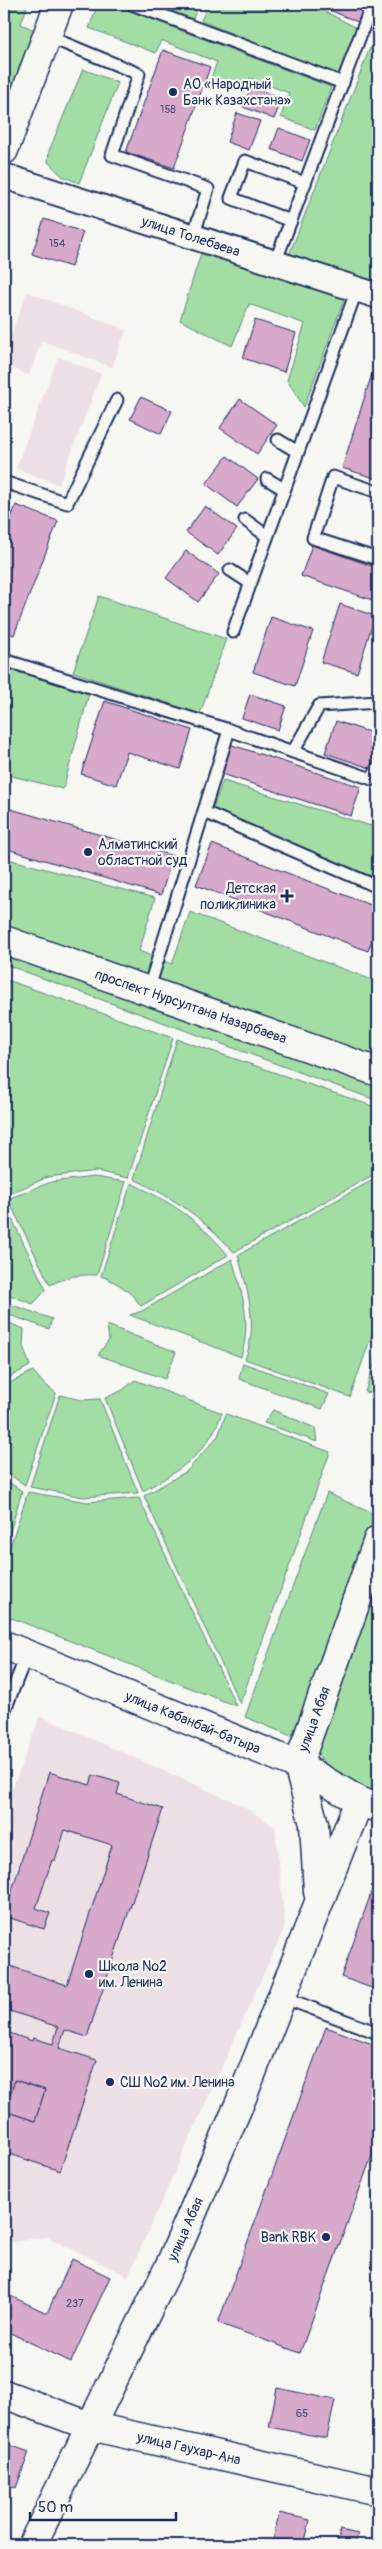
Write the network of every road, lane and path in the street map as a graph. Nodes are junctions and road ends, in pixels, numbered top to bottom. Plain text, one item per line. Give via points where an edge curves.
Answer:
1 (59, 4) edge
2 (132, 4) edge
3 (372, 4) edge
4 (47, 36) junction
5 (342, 83) junction
6 (4, 150) edge
7 (4, 176) edge
8 (305, 183) junction
9 (291, 220) junction
10 (193, 237) junction
11 (275, 263) junction
12 (368, 293) edge
13 (117, 400) dead end
14 (278, 440) dead end
15 (298, 452) junction
16 (267, 479) dead end
17 (4, 482) edge
18 (284, 489) junction
19 (378, 492) edge
20 (244, 520) dead end
21 (267, 536) junction
22 (378, 559) edge
23 (230, 570) dead end
24 (250, 583) junction
25 (233, 632) dead end
26 (4, 660) edge
27 (378, 700) edge
28 (229, 730) junction
29 (293, 752) junction
30 (378, 768) edge
31 (204, 812) junction
32 (378, 888) edge
33 (4, 940) edge
34 (148, 991) junction
35 (378, 1072) edge
36 (378, 1540) edge
37 (15, 1650) edge
38 (4, 1712) edge
39 (298, 1764) junction
40 (369, 1804) edge
41 (318, 1905) junction
42 (282, 1997) junction
43 (378, 2033) edge
44 (4, 2394) edge
45 (90, 2426) junction
46 (378, 2491) edge
47 (32, 2545) edge

1 - 4 street
2 - 5 lane
3 - 5 lane
4 - 6 street
4 - 10 lane via 139,74 112,155 208,189
5 - 8 lane
7 - 10 street, улица Толебаева
8 - 9 lane
8 - 9 lane via 245,161 231,198
9 - 11 lane
10 - 11 street, улица Толебаева
11 - 12 street, улица Толебаева
12 - 15 lane
13 - 17 lane via 67,503
14 - 15 lane
15 - 18 lane
16 - 18 lane
18 - 21 lane
19 - 22 lane via 332,477 313,538
20 - 21 lane
21 - 24 lane
23 - 24 lane
24 - 25 lane
26 - 28 lane
27 - 29 lane via 319,706
28 - 29 lane
28 - 31 lane
29 - 30 lane via 372,779
31 - 32 lane
31 - 34 lane
33 - 34 street, проспект Нурсултана Назарбаева
34 - 35 street, проспект Нурсултана Назарбаева
36 - 39 street, улица Абая
37 - 38 lane
37 - 39 street, улица Кабанбай-батыра
39 - 40 street, улица Кабанбай-батыра
39 - 41 street, улица Абая via 314,1824
40 - 41 street, улица Абая
41 - 42 street, улица Абая
42 - 43 lane
42 - 45 street, улица Абая via 170,2265
44 - 45 street, улица Гаухар-Ана
45 - 46 street, улица Гаухар-Ана
45 - 47 street, улица Абая

